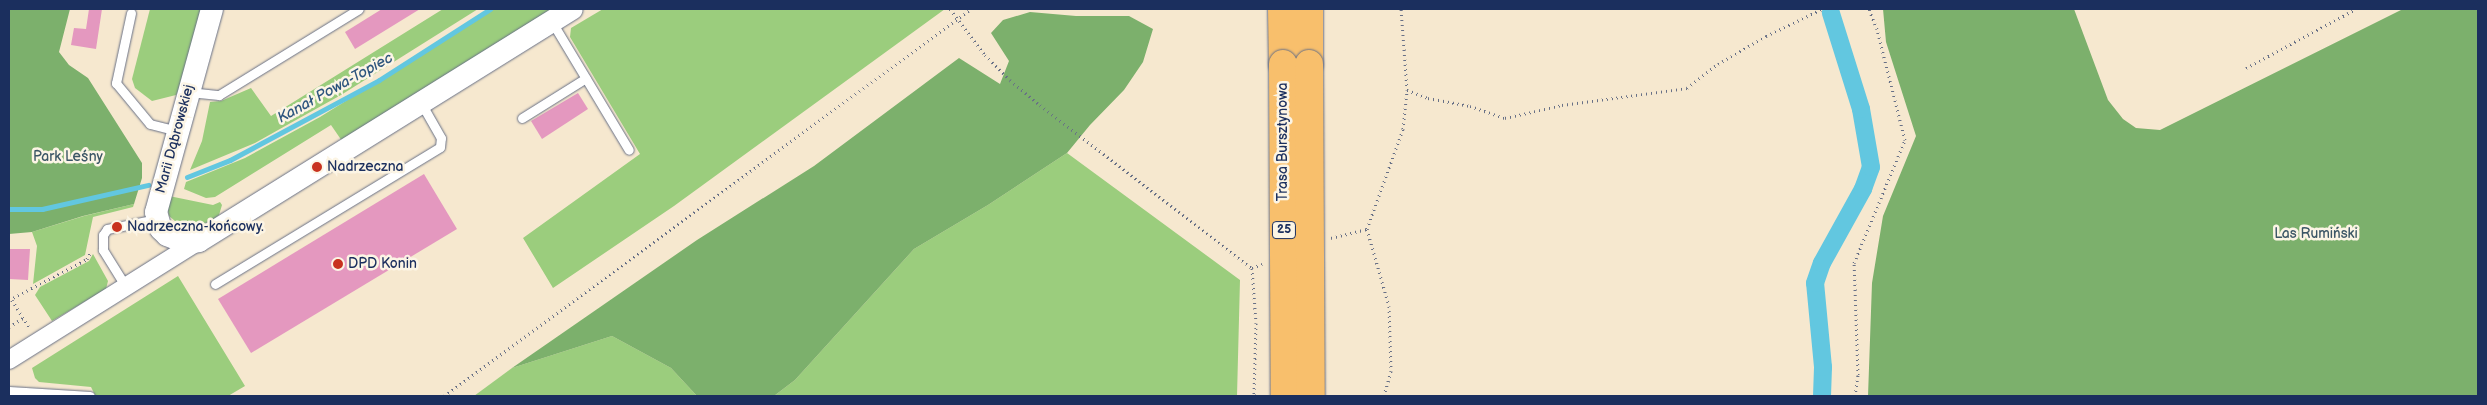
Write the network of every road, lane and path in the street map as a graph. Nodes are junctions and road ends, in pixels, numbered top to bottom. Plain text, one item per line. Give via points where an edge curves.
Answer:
1 (212, 9) edge
2 (359, 9) edge
3 (572, 9) edge
4 (950, 9) edge
5 (970, 9) edge
6 (1282, 9) edge
7 (1310, 9) edge
8 (1401, 9) edge
9 (1822, 9) edge
10 (1869, 9) edge
11 (2356, 9) edge
12 (131, 13) dead end
13 (957, 19) junction
14 (552, 21) junction
15 (1296, 64) junction
16 (2246, 68) dead end
17 (586, 78) junction
18 (1407, 90) junction
19 (189, 92) junction
20 (421, 103) junction
21 (522, 118) dead end
22 (178, 131) junction
23 (630, 150) dead end
24 (157, 219) junction
25 (1368, 229) junction
26 (1329, 239) dead end
27 (199, 241) junction
28 (1270, 262) dead end
29 (1252, 268) junction
30 (215, 284) dead end
31 (126, 287) junction
32 (12, 300) dead end
33 (23, 318) junction
34 (9, 327) edge
35 (33, 334) dead end
36 (9, 360) edge
37 (9, 391) edge
38 (90, 396) edge
39 (444, 396) edge
40 (1254, 396) edge
41 (1285, 396) edge
42 (1311, 396) edge
43 (1384, 396) edge
44 (1855, 396) edge

1 - 19 street, Marii Dąbrowskiej
2 - 19 lane via 219,95
3 - 14 street
4 - 13 path
5 - 13 path
6 - 15 main road, Trasa Bursztynowa / 25
7 - 15 main road, Trasa Bursztynowa / 25
8 - 18 path
9 - 18 path via 1718,64 1687,88 1562,105 1505,118
10 - 44 path via 1905,140 1854,263 1858,375
11 - 16 path
12 - 22 lane via 116,84 150,124
13 - 29 path via 1010,80
13 - 39 path
14 - 17 lane
14 - 20 street
15 - 41 main road, Trasa Bursztynowa / 25, bridge
15 - 42 main road, Trasa Bursztynowa / 25, bridge
17 - 21 lane
17 - 23 lane
18 - 25 path via 1403,129
19 - 22 street, Marii Dąbrowskiej
20 - 27 street
20 - 30 lane via 441,138 440,146
22 - 24 street, Marii Dąbrowskiej via 158,204
24 - 27 street via 162,229 178,241
24 - 31 lane via 107,229 103,235 104,250
25 - 26 path
25 - 43 path via 1389,306 1391,371
27 - 31 street
28 - 29 path
29 - 40 path via 1256,323
31 - 36 street
32 - 33 path
33 - 34 path
33 - 35 path
37 - 38 lane

